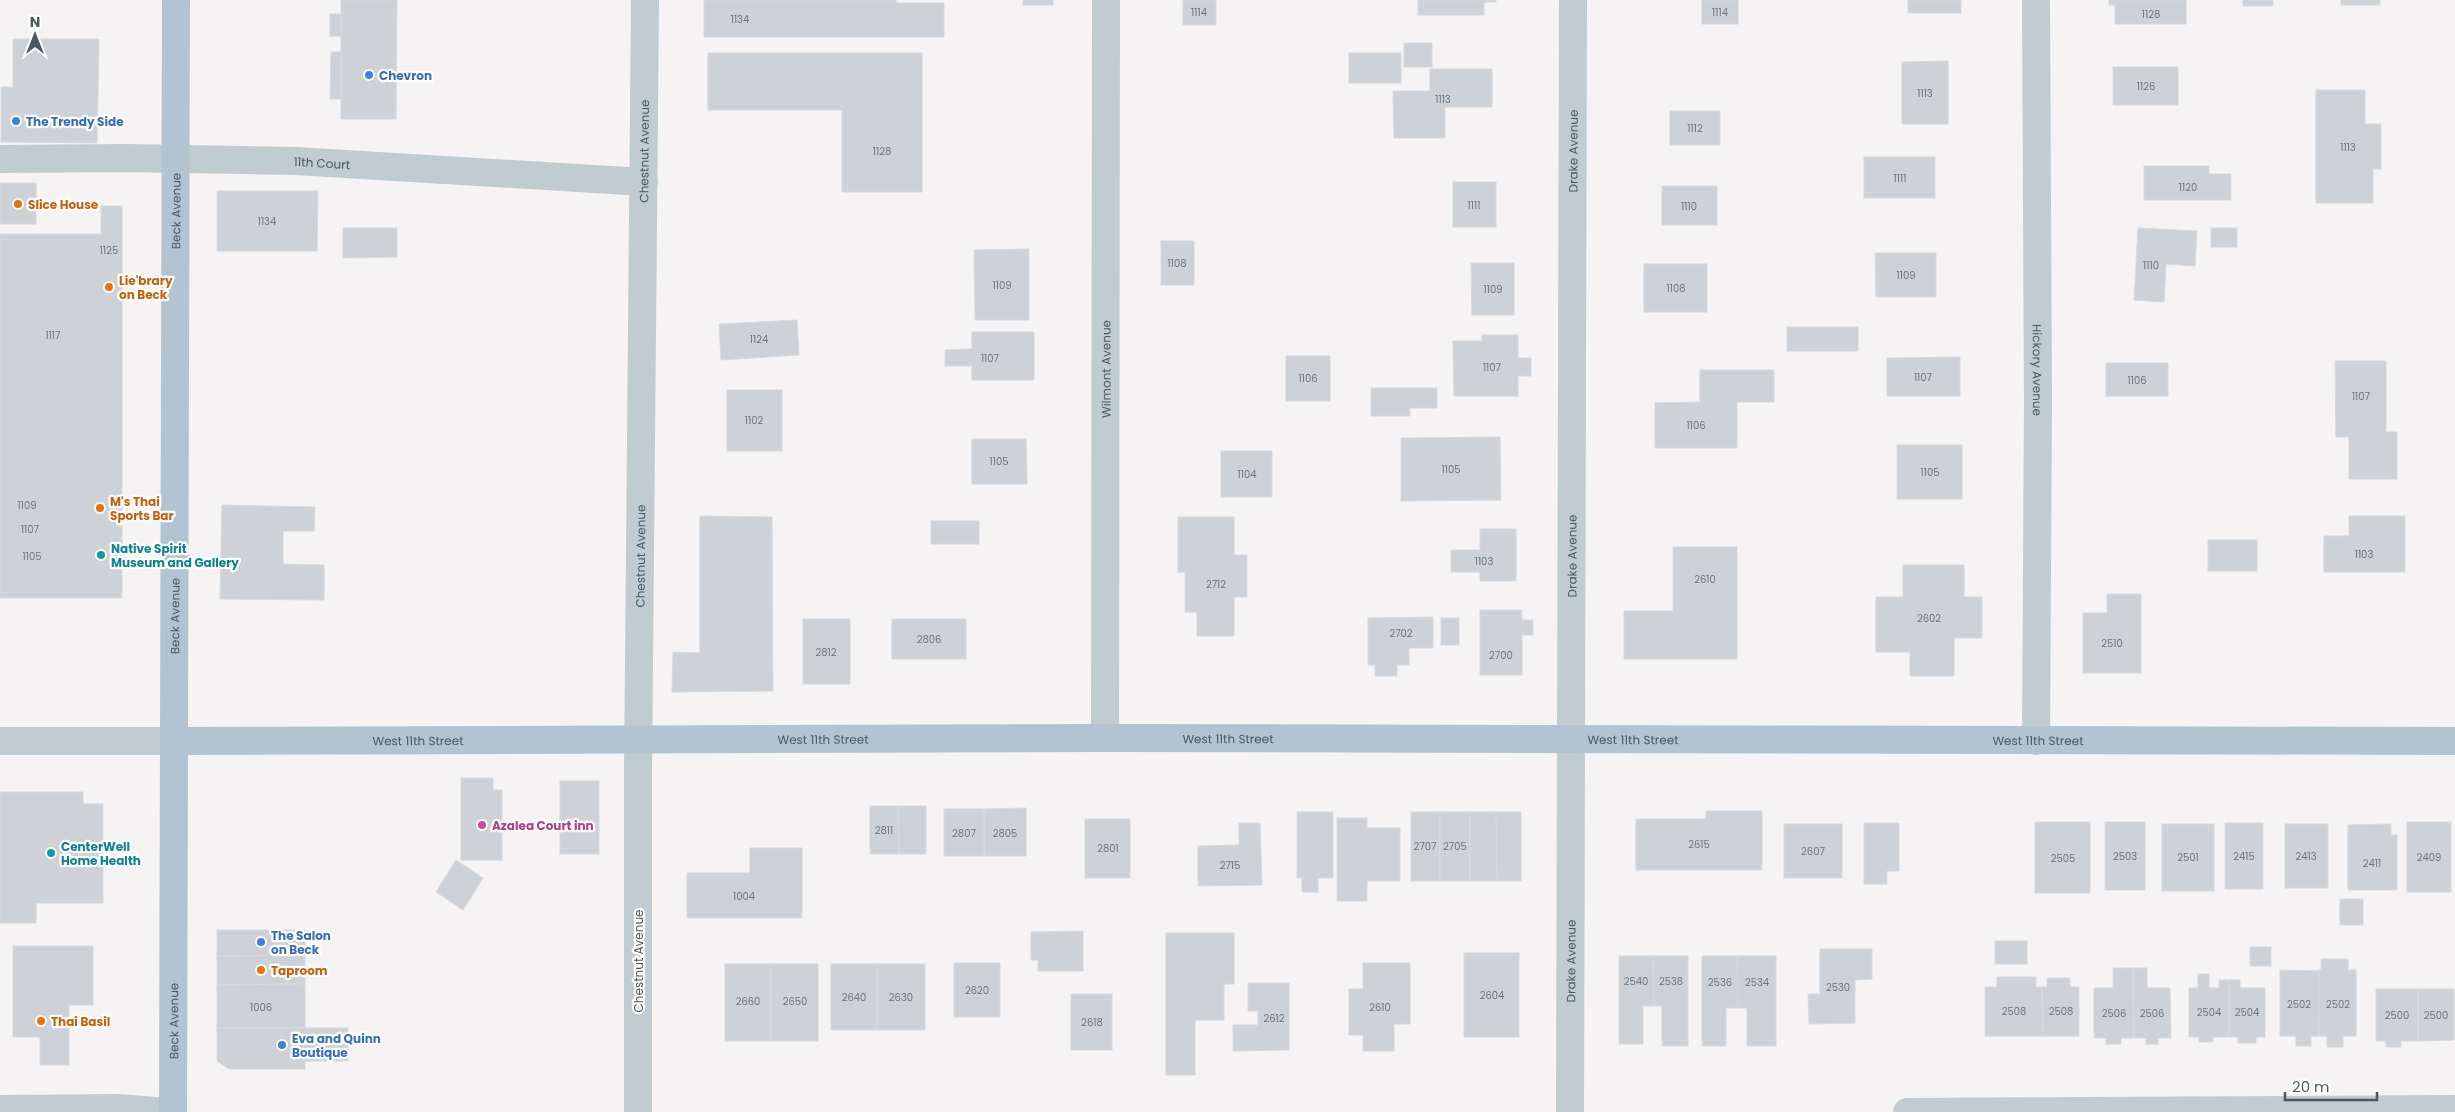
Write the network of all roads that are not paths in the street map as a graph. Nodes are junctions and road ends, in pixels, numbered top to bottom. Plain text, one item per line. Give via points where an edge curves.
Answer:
1 (176, 0) edge
2 (645, 0) edge
3 (1106, 0) edge
4 (1573, 0) edge
5 (2036, 0) edge
6 (0, 159) edge
7 (175, 159) junction
8 (644, 182) junction
9 (1105, 738) junction
10 (174, 740) junction
11 (638, 740) junction
12 (1570, 740) junction
13 (2036, 740) junction
14 (0, 741) edge
15 (2455, 741) edge
16 (0, 1108) edge
17 (2455, 1109) edge
18 (166, 1112) edge
19 (173, 1112) edge
20 (638, 1112) edge
21 (1570, 1112) edge
22 (1906, 1112) edge

1 - 7 main road, Beck Avenue
2 - 8 street, Chestnut Avenue
3 - 9 street, Wilmont Avenue
4 - 12 street, Drake Avenue
5 - 13 street, Hickory Avenue
6 - 7 street, 11th Court
7 - 8 street, 11th Court via 296,161
7 - 10 main road, Beck Avenue
8 - 11 street, Chestnut Avenue
9 - 11 main road, West 11th Street
9 - 12 main road, West 11th Street
10 - 11 main road, West 11th Street
10 - 14 street, West 11th Street
10 - 19 main road, Beck Avenue
11 - 20 street, Chestnut Avenue
12 - 13 main road, West 11th Street
12 - 21 street, Drake Avenue
13 - 15 main road, West 11th Street
16 - 18 street via 119,1108
17 - 22 street

